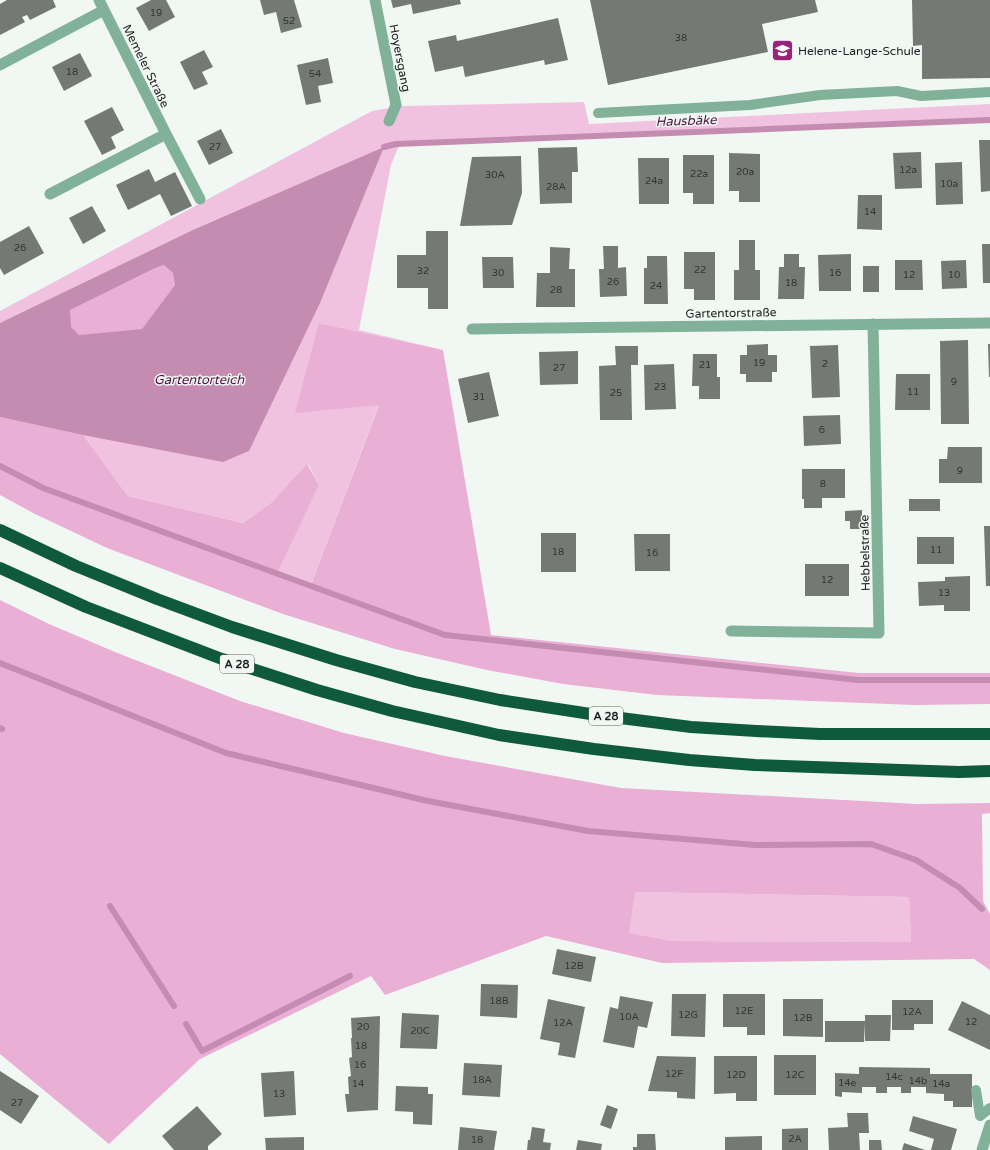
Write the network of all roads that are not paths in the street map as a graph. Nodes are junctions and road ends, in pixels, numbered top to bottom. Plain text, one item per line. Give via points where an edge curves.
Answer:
1 (99, 0) edge
2 (375, 0) edge
3 (104, 10) junction
4 (0, 65) edge
5 (990, 92) edge
6 (598, 113) dead end
7 (389, 121) dead end
8 (166, 134) junction
9 (50, 194) dead end
10 (200, 199) dead end
11 (990, 323) edge
12 (873, 324) junction
13 (472, 329) dead end
14 (0, 530) edge
15 (0, 568) edge
16 (731, 631) dead end
17 (990, 734) edge
18 (990, 771) edge
19 (976, 1090) dead end
20 (990, 1108) edge
21 (990, 1125) edge
22 (982, 1150) edge

1 - 3 street, Memeler Straße
2 - 7 street, Hoyersgang via 396,104
3 - 4 street
3 - 8 street, Memeler Straße
5 - 6 lane via 921,96 897,91 820,95 750,105
8 - 9 street
8 - 10 street, Memeler Straße
11 - 12 street, Gartentorstraße
12 - 13 street, Gartentorstraße
12 - 16 street, Hebbelstraße via 879,633
14 - 17 highway, A 28 via 76,566 232,626 336,660 416,682 500,700 596,715 734,730 820,734
15 - 18 highway, A 28 via 86,607 222,659 392,711 499,735 601,750 755,766
19 - 20 lane via 980,1116
21 - 22 street

